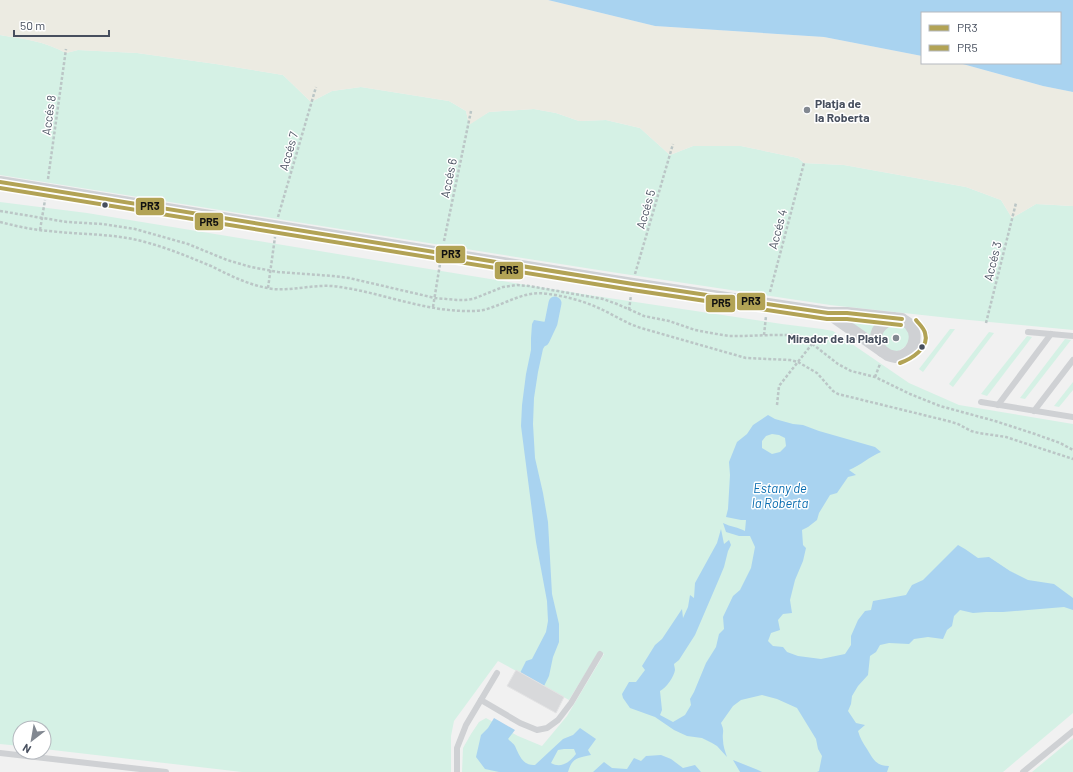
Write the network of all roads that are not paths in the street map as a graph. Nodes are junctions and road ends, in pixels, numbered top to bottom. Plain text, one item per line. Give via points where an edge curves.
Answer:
1 (0, 182) edge
2 (828, 313) junction
3 (893, 318) junction
4 (916, 320) dead end
5 (1028, 332) dead end
6 (1051, 334) junction
7 (1073, 336) edge
8 (882, 355) junction
9 (1073, 360) edge
10 (900, 363) dead end
11 (981, 402) dead end
12 (998, 405) junction
13 (1034, 411) junction
14 (1072, 416) edge
15 (600, 654) dead end
16 (497, 672) dead end
17 (481, 700) junction
18 (1073, 731) edge
19 (0, 753) edge
20 (166, 772) edge
21 (457, 772) edge
22 (1023, 772) edge

1 - 2 street via 625,283
2 - 3 street
2 - 8 street
3 - 8 street via 878,329 876,338
3 - 8 street via 902,319 909,324 915,340 912,349 905,354 896,357
4 - 10 lane via 925,333 924,346 908,361
5 - 6 lane
6 - 7 lane
6 - 12 lane
9 - 13 lane
11 - 12 lane
12 - 13 lane
13 - 14 lane
15 - 17 lane via 571,703 558,720 547,728 537,730 520,724
16 - 17 lane
17 - 21 lane via 466,725 457,748
18 - 22 lane
19 - 20 lane

